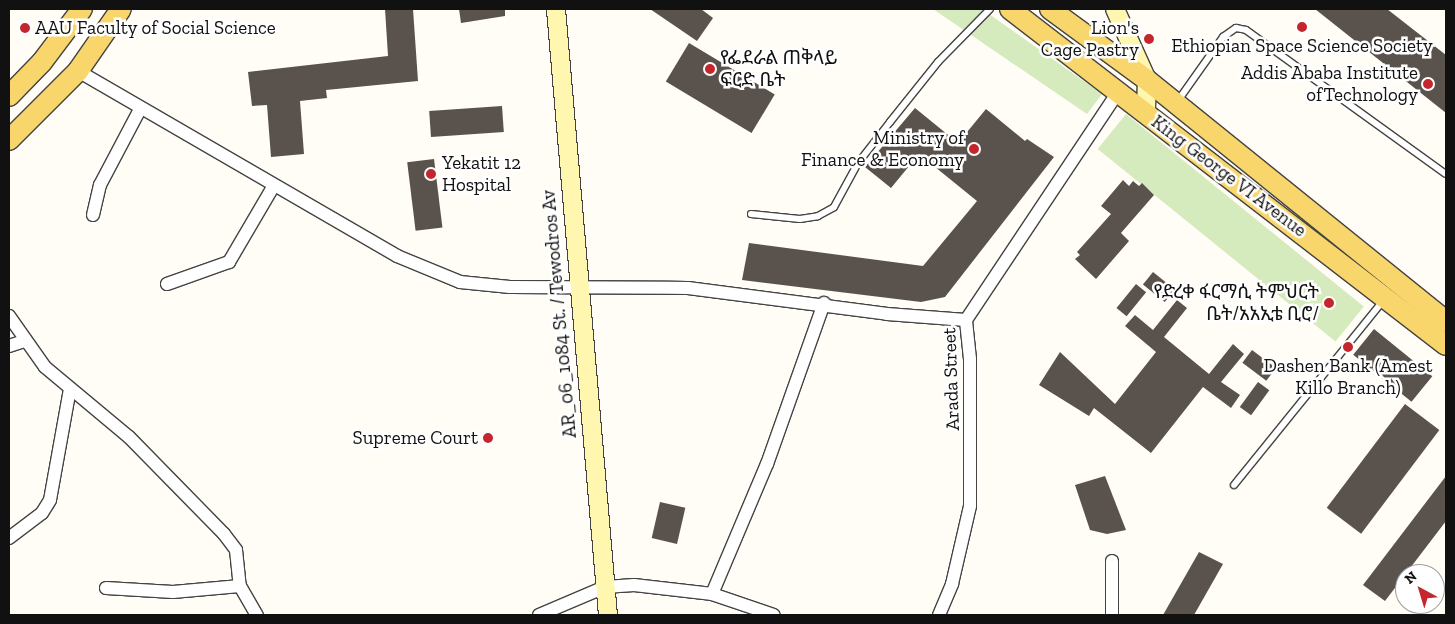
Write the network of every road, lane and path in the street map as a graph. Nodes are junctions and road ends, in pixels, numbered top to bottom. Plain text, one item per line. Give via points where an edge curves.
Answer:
1 (82, 9) edge
2 (121, 9) edge
3 (556, 9) edge
4 (990, 9) edge
5 (1010, 9) edge
6 (1050, 9) edge
7 (1115, 9) edge
8 (78, 71) junction
9 (1147, 80) junction
10 (1118, 92) junction
11 (9, 96) edge
12 (1176, 103) junction
13 (140, 109) junction
14 (1146, 113) junction
15 (9, 140) edge
16 (1446, 174) edge
17 (273, 187) junction
18 (751, 214) dead end
19 (93, 215) dead end
20 (167, 284) dead end
21 (577, 286) junction
22 (1393, 289) junction
23 (824, 303) junction
24 (9, 316) edge
25 (966, 320) junction
26 (1446, 321) edge
27 (24, 341) junction
28 (1446, 345) edge
29 (9, 346) edge
30 (70, 389) junction
31 (1234, 485) dead end
32 (9, 538) edge
33 (1112, 561) dead end
34 (240, 586) junction
35 (605, 587) junction
36 (106, 588) dead end
37 (712, 594) junction
38 (257, 615) edge
39 (539, 615) edge
40 (608, 615) edge
41 (774, 615) edge
42 (939, 615) edge
43 (1112, 615) edge

1 - 11 main road via 42,62
2 - 8 main road
3 - 21 street, AR_06_1084 St. / Tewodros Av
4 - 18 lane via 938,62 890,122 858,163 834,207 818,216 800,219
5 - 10 main road, King George VI Avenue
6 - 9 main road, King George VI Avenue
7 - 9 street
8 - 13 street
8 - 15 main road
9 - 12 main road, King George VI Avenue
9 - 14 street
10 - 14 main road, King George VI Avenue
10 - 25 street, Arada Street
12 - 16 lane via 1223,37 1236,28 1246,30
12 - 22 main road, King George VI Avenue
13 - 17 street
13 - 19 street via 100,185
14 - 22 main road, King George VI Avenue
17 - 20 street via 229,262
17 - 21 street via 397,256 460,282
21 - 23 street via 688,288
21 - 35 street, AR_06_1084 St. / Tewodros Av
22 - 26 main road, King George VI Avenue
22 - 28 main road, King George VI Avenue
22 - 31 lane
23 - 25 street via 887,314
23 - 37 street via 767,464
24 - 27 street
25 - 42 street, Arada Street via 970,359 970,506 952,584
27 - 29 street
27 - 30 street
30 - 32 street via 50,500 42,513
30 - 34 street via 128,437 224,534 236,550
33 - 43 street
34 - 36 street via 165,592
34 - 38 street
35 - 37 street via 634,585
35 - 39 street
35 - 40 street, AR_06_1084 St. / Tewodros Av
37 - 41 street

